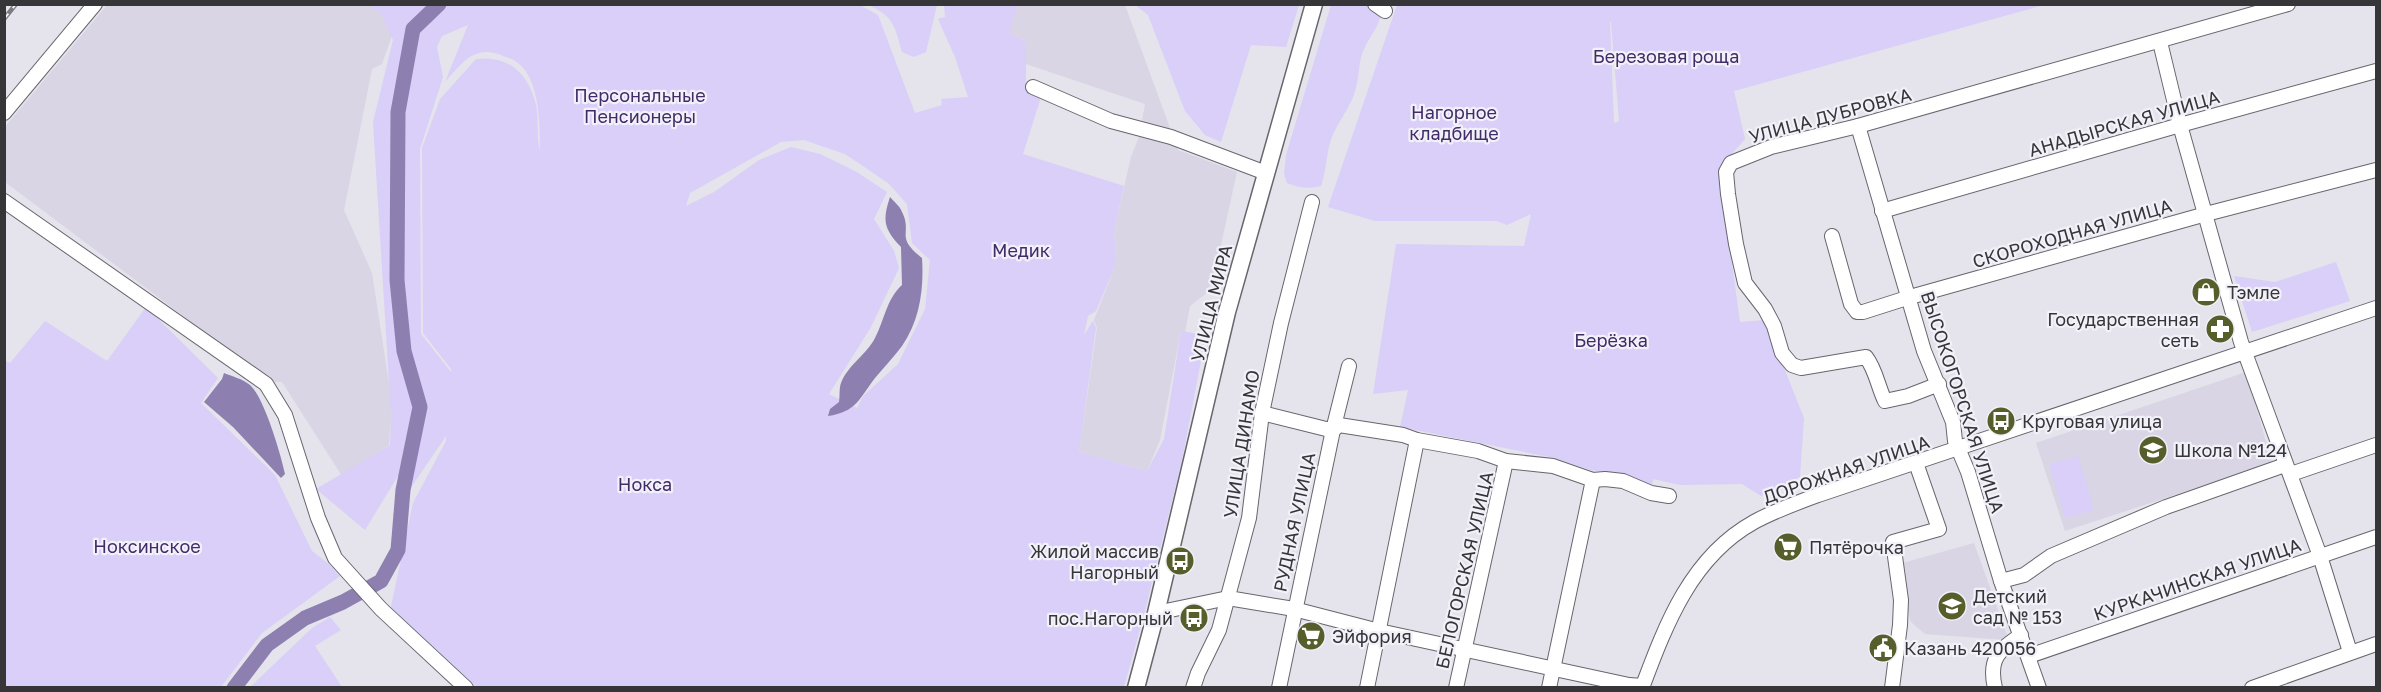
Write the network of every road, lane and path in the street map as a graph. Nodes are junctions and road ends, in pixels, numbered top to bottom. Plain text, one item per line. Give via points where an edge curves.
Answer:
1 (95, 4) edge
2 (1314, 4) edge
3 (2288, 4) edge
4 (2160, 42) junction
5 (2376, 71) edge
6 (1033, 87) dead end
7 (4, 113) edge
8 (2180, 124) junction
9 (1858, 126) junction
10 (2376, 170) edge
11 (1266, 173) junction
12 (4, 201) edge
13 (1312, 202) dead end
14 (1882, 211) junction
15 (2206, 214) junction
16 (1832, 236) dead end
17 (1910, 297) junction
18 (2376, 308) edge
19 (2245, 351) junction
20 (1349, 366) dead end
21 (1939, 384) junction
22 (1262, 413) junction
23 (1333, 430) junction
24 (1418, 440) junction
25 (2376, 445) edge
26 (1959, 448) junction
27 (1506, 461) junction
28 (1916, 463) junction
29 (2288, 470) junction
30 (1593, 480) junction
31 (1669, 496) dead end
32 (2376, 537) edge
33 (2320, 556) junction
34 (2001, 581) junction
35 (1228, 598) junction
36 (1294, 609) junction
37 (1156, 613) junction
38 (1379, 631) junction
39 (2021, 635) junction
40 (2376, 644) edge
41 (1465, 650) junction
42 (2350, 652) junction
43 (2029, 656) junction
44 (1552, 669) junction
45 (1643, 686) edge
46 (466, 687) edge
47 (1136, 687) edge
48 (1193, 687) edge
49 (1279, 687) edge
50 (1366, 687) edge
51 (1456, 687) edge
52 (1549, 687) edge
53 (1892, 687) edge
54 (1995, 687) edge
55 (2039, 687) edge
56 (2252, 687) edge

1 - 7 street
2 - 11 main road, УЛИЦА МИРА
3 - 4 street, УЛИЦА ДУБРОВКА
4 - 8 street
4 - 9 street, УЛИЦА ДУБРОВКА
5 - 8 street, АНАДЫРСКАЯ УЛИЦА
6 - 11 street via 1111,121 1171,137
8 - 14 street, АНАДЫРСКАЯ УЛИЦА
8 - 15 street
9 - 14 street, ВЫСОКОГОРСКАЯ УЛИЦА
9 - 21 street, УЛИЦА ДУБРОВКА via 1771,147 1731,163 1726,172 1728,194 1745,283 1765,309 1782,353 1792,365 1801,368 1866,357 1885,401
10 - 15 street, СКОРОХОДНАЯ УЛИЦА
11 - 37 main road, УЛИЦА МИРА via 1227,312
12 - 46 street via 266,384 285,416 335,558 381,609
13 - 22 street, УЛИЦА ДИНАМО
14 - 17 street, ВЫСОКОГОРСКАЯ УЛИЦА
15 - 17 street, СКОРОХОДНАЯ УЛИЦА
15 - 19 street
16 - 17 street, СКОРОХОДНАЯ УЛИЦА via 1851,304 1857,312
17 - 21 street, ВЫСОКОГОРСКАЯ УЛИЦА via 1924,351
18 - 19 street, ДОРОЖНАЯ УЛИЦА
19 - 26 street, ДОРОЖНАЯ УЛИЦА
19 - 29 street
20 - 23 street, РУДНАЯ УЛИЦА
21 - 26 street, ВЫСОКОГОРСКАЯ УЛИЦА
22 - 23 street
22 - 35 street, УЛИЦА ДИНАМО via 1249,518
23 - 24 street via 1339,425
23 - 36 street, РУДНАЯ УЛИЦА
24 - 27 street via 1478,451
24 - 38 street
25 - 29 street
26 - 28 street, ДОРОЖНАЯ УЛИЦА
26 - 34 street, ВЫСОКОГОРСКАЯ УЛИЦА
27 - 30 street via 1553,466
27 - 41 street, БЕЛОГОРСКАЯ УЛИЦА
28 - 45 street, ДОРОЖНАЯ УЛИЦА via 1773,512 1736,534 1694,576 1670,616
28 - 53 street via 1939,529 1893,542 1901,600
29 - 33 street
29 - 34 street via 2166,507 2050,556 2024,575
30 - 31 street via 1623,481
30 - 44 street
32 - 33 street, КУРКАЧИНСКАЯ УЛИЦА
33 - 42 street
33 - 43 street, КУРКАЧИНСКАЯ УЛИЦА
34 - 39 street, ВЫСОКОГОРСКАЯ УЛИЦА
35 - 36 street, ДОРОЖНАЯ УЛИЦА
35 - 37 street, ДОРОЖНАЯ УЛИЦА
35 - 48 street, УЛИЦА ДИНАМО via 1219,630
36 - 38 street, ДОРОЖНАЯ УЛИЦА
36 - 49 street, РУДНАЯ УЛИЦА
37 - 47 main road, УЛИЦА МИРА
38 - 41 street, ДОРОЖНАЯ УЛИЦА
38 - 50 street
39 - 43 street, ВЫСОКОГОРСКАЯ УЛИЦА
39 - 54 street via 1995,657
40 - 42 street
41 - 44 street, ДОРОЖНАЯ УЛИЦА
41 - 51 street, БЕЛОГОРСКАЯ УЛИЦА
42 - 56 street
43 - 55 street, ВЫСОКОГОРСКАЯ УЛИЦА
44 - 45 street, ДОРОЖНАЯ УЛИЦА
44 - 52 street

